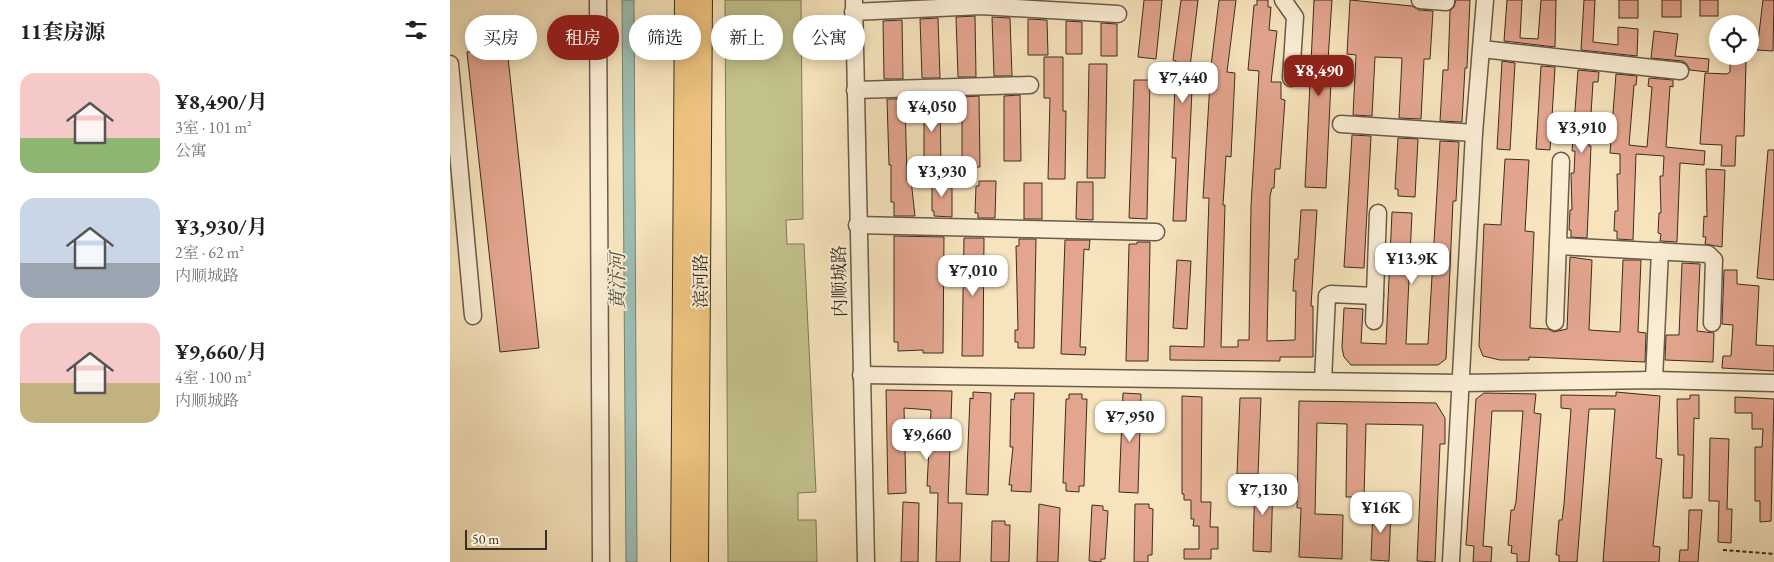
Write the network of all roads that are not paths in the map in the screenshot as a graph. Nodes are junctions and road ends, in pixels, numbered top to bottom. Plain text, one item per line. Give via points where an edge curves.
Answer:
1 (598, 0) edge
2 (685, 0) edge
3 (702, 0) edge
4 (1284, 0) edge
5 (1420, 0) edge
6 (1485, 0) edge
7 (1446, 2) dead end
8 (854, 6) edge
9 (1118, 14) dead end
10 (1482, 48) junction
11 (450, 64) edge
12 (1680, 71) dead end
13 (1291, 78) dead end
14 (1030, 85) dead end
15 (855, 90) junction
16 (1341, 124) dead end
17 (1474, 133) junction
18 (1561, 160) dead end
19 (1378, 214) dead end
20 (857, 225) junction
21 (458, 228) edge
22 (1156, 232) dead end
23 (1558, 246) junction
24 (1660, 252) junction
25 (1375, 296) junction
26 (473, 316) dead end
27 (1374, 321) dead end
28 (1555, 322) dead end
29 (1712, 323) dead end
30 (861, 375) junction
31 (1654, 380) junction
32 (1323, 381) junction
33 (1460, 383) junction
34 (1774, 384) edge
35 (601, 562) edge
36 (681, 562) edge
37 (698, 562) edge
38 (866, 562) edge
39 (1451, 562) edge

1 - 35 street
2 - 36 main road, 滨河路
3 - 37 main road, 滨河路
4 - 13 street via 1295,18
5 - 7 street
6 - 10 street
8 - 9 street via 981,6
8 - 15 street, 内顺城路
10 - 12 street
10 - 17 street
11 - 21 street
14 - 15 street
15 - 20 street, 内顺城路
16 - 17 street
17 - 33 street
18 - 23 street
19 - 25 street
20 - 22 street
20 - 30 street, 内顺城路
21 - 26 street
23 - 24 street
23 - 28 street
24 - 29 street via 1708,254 1712,257
24 - 31 street
25 - 27 street
25 - 32 street via 1327,296
30 - 32 street
30 - 38 street, 内顺城路
31 - 33 street
31 - 34 street
32 - 33 street
33 - 39 street

